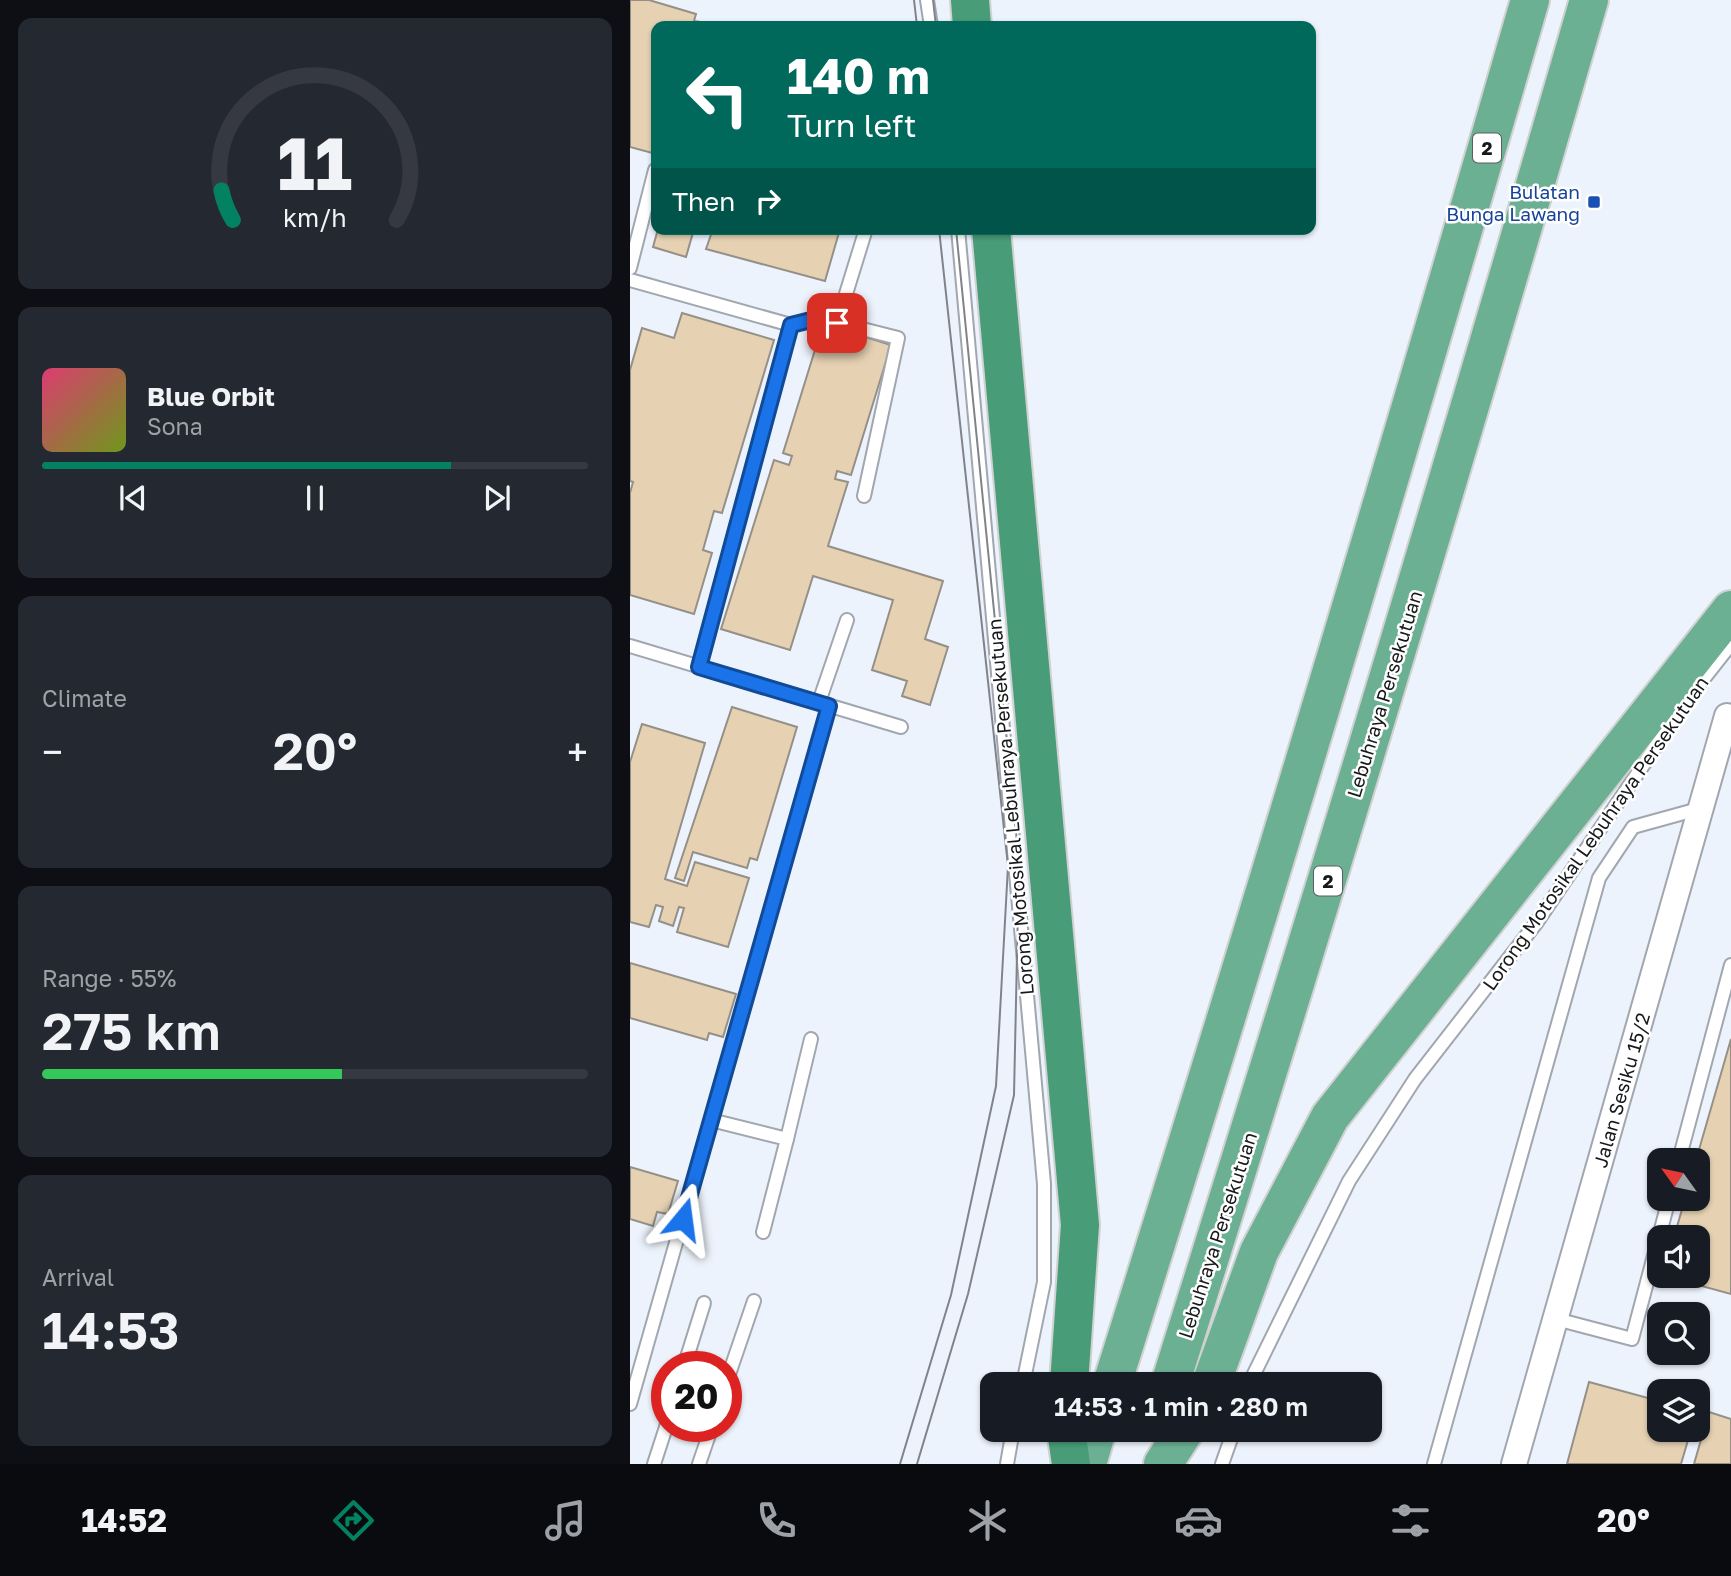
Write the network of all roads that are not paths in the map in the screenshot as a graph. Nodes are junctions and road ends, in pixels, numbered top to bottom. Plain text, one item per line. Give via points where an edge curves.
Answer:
1 (927, 0) edge
2 (970, 0) edge
3 (1530, 0) edge
4 (1589, 0) edge
5 (930, 21) edge
6 (972, 21) edge
7 (651, 186) edge
8 (864, 235) edge
9 (959, 235) edge
10 (992, 235) edge
11 (630, 268) edge
12 (630, 280) edge
13 (837, 323) junction
14 (791, 325) junction
15 (864, 496) dead end
16 (1731, 610) edge
17 (847, 620) dead end
18 (1731, 644) edge
19 (630, 646) edge
20 (699, 667) junction
21 (824, 704) junction
22 (1727, 716) dead end
23 (901, 727) dead end
24 (1702, 808) junction
25 (1731, 965) edge
26 (811, 1039) dead end
27 (711, 1120) junction
28 (787, 1139) junction
29 (1682, 1148) edge
30 (1666, 1211) edge
31 (763, 1233) dead end
32 (754, 1301) dead end
33 (704, 1303) dead end
34 (1556, 1319) junction
35 (689, 1351) edge
36 (737, 1351) edge
37 (635, 1365) edge
38 (1025, 1372) edge
39 (1070, 1372) edge
40 (1116, 1372) edge
41 (1174, 1372) edge
42 (1215, 1372) edge
43 (1255, 1372) edge
44 (630, 1404) edge
45 (661, 1442) edge
46 (707, 1442) edge
47 (1011, 1442) edge
48 (1068, 1442) edge
49 (1093, 1442) edge
50 (1151, 1442) edge
51 (1177, 1442) edge
52 (1230, 1442) edge
53 (654, 1464) edge
54 (699, 1464) edge
55 (1007, 1464) edge
56 (1071, 1464) edge
57 (1087, 1464) edge
58 (1144, 1464) edge
59 (1163, 1464) edge
60 (1222, 1464) edge
61 (1434, 1464) edge
62 (1514, 1464) edge

1 - 5 lane
2 - 6 highway
3 - 40 highway, 2 via 1366,566
4 - 41 highway, Lebuhraya Persekutuan / 2 via 1303,962
7 - 11 lane
8 - 13 lane
9 - 38 lane, Lorong Motosikal Lebuhraya Persekutuan via 1044,1184 1044,1282
10 - 39 highway via 1080,1225
12 - 14 lane
13 - 14 lane via 819,318
13 - 15 lane via 898,338
14 - 20 lane
16 - 42 highway via 1330,1117 1259,1252
17 - 21 lane
18 - 43 lane, Lorong Motosikal Lebuhraya Persekutuan via 1690,696 1537,922 1415,1079 1356,1169
19 - 20 lane
20 - 21 lane
21 - 23 lane
21 - 27 lane
22 - 24 street, Jalan Sesiku 15/2
24 - 34 street, Jalan Sesiku 15/2
24 - 61 lane via 1633,827 1599,878
25 - 29 lane
26 - 28 lane
27 - 28 lane
27 - 37 lane
28 - 31 lane
30 - 34 lane via 1632,1339
32 - 36 lane
33 - 35 lane
34 - 62 street, Jalan Sesiku 15/2
37 - 44 lane
45 - 53 lane
46 - 54 lane
47 - 55 lane
48 - 56 highway
49 - 57 highway
50 - 58 highway
51 - 59 highway
52 - 60 lane

